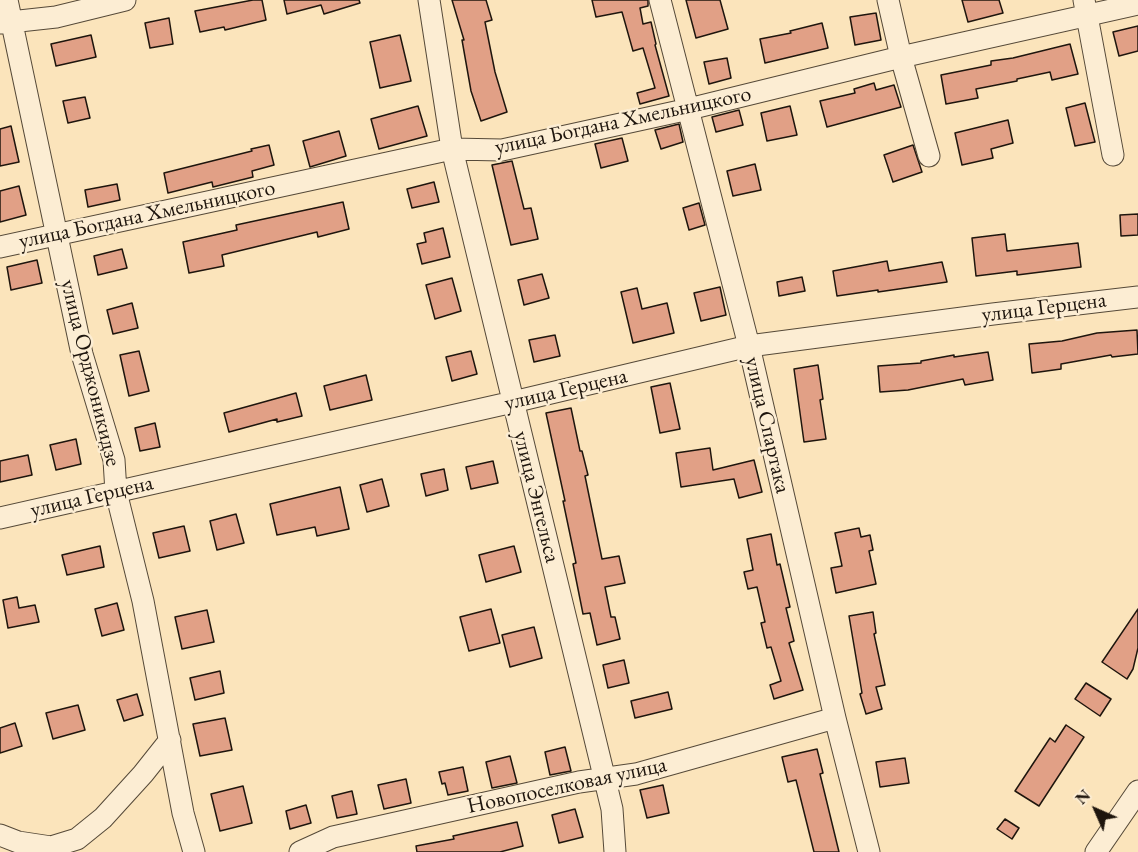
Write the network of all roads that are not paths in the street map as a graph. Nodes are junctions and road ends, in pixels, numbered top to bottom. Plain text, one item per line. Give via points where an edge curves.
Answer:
1 (8, 0) edge
2 (125, 0) edge
3 (429, 0) edge
4 (660, 0) edge
5 (888, 0) edge
6 (1138, 4) edge
7 (1086, 8) edge
8 (6, 22) edge
9 (901, 57) junction
10 (689, 109) junction
11 (452, 149) junction
12 (1113, 155) dead end
13 (929, 156) dead end
14 (57, 235) junction
15 (0, 247) edge
16 (1138, 297) edge
17 (749, 346) junction
18 (513, 402) junction
19 (116, 492) junction
20 (0, 518) edge
21 (835, 718) junction
22 (170, 740) junction
23 (604, 777) junction
24 (1138, 791) edge
25 (0, 835) edge
26 (194, 852) edge
27 (300, 852) edge
28 (615, 852) edge
29 (869, 852) edge
30 (1096, 852) edge

1 - 8 street, улица Орджоникидзе
2 - 8 street via 56,17
3 - 11 street, улица Энгельса
4 - 10 street, улица Спартака
5 - 9 street
6 - 7 street, улица Богдана Хмельницкого
7 - 9 street, улица Богдана Хмельницкого
7 - 12 street
8 - 14 street, улица Орджоникидзе
9 - 10 street, улица Богдана Хмельницкого
9 - 13 street
10 - 11 street, улица Богдана Хмельницкого via 502,150
10 - 17 street, улица Спартака
11 - 14 street, улица Богдана Хмельницкого
11 - 18 street, улица Энгельса
14 - 15 street, улица Богдана Хмельницкого
14 - 19 street, улица Орджоникидзе via 82,354 114,460
16 - 17 street, улица Герцена
17 - 18 street, улица Герцена
17 - 21 street, улица Спартака
18 - 19 street, улица Герцена
18 - 23 street, улица Энгельса
19 - 20 street, улица Герцена
19 - 22 street, улица Орджоникидзе via 143,601
21 - 23 street, Новопоселковая улица via 636,774
21 - 29 street, улица Спартака
22 - 25 street via 103,818 77,839 51,847
22 - 26 street, улица Орджоникидзе
23 - 27 street, Новопоселковая улица via 333,837
23 - 28 street, улица Энгельса via 612,809
24 - 30 street

